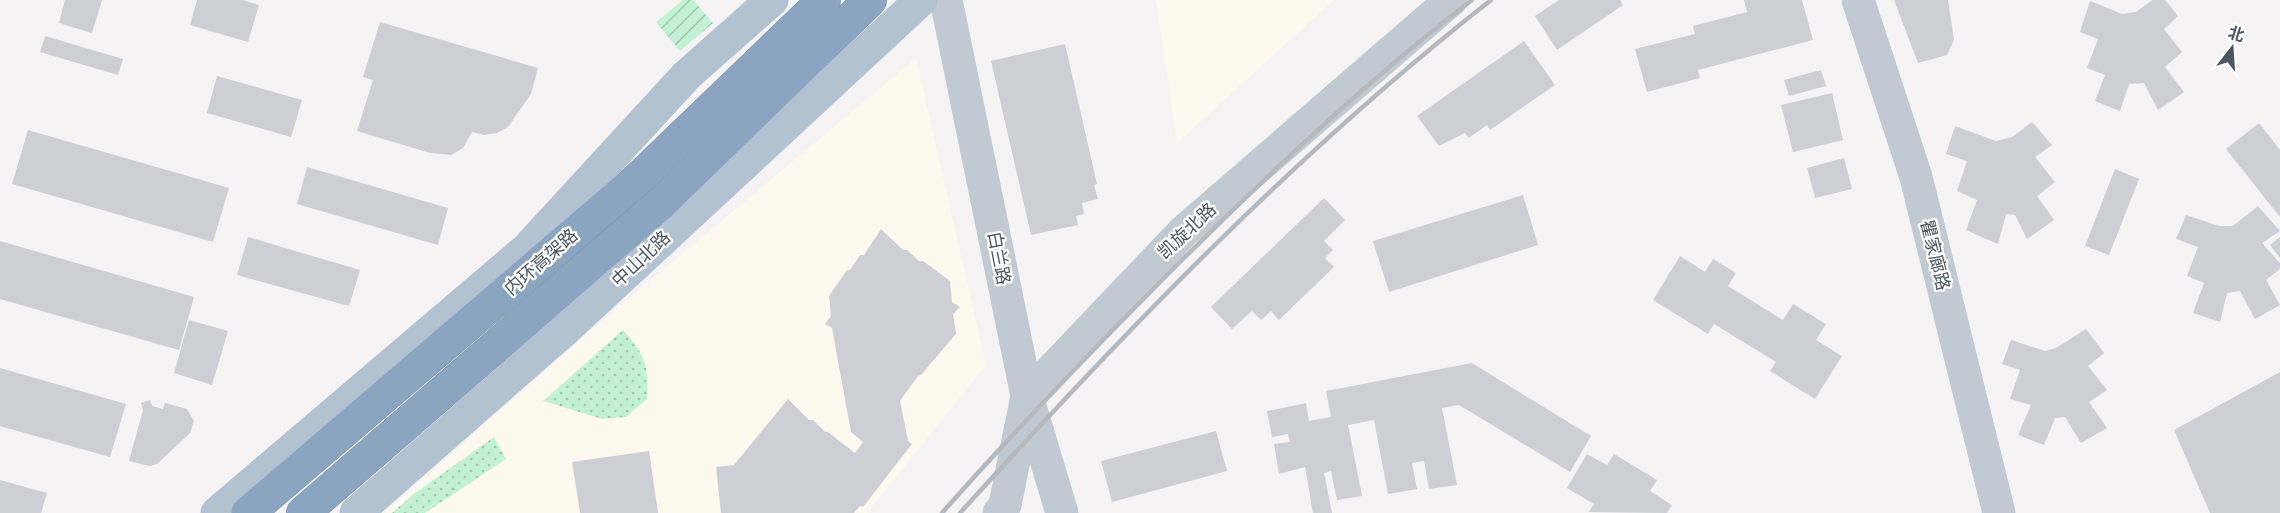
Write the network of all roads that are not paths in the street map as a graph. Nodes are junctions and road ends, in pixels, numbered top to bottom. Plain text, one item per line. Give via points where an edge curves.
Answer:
1 (772, 0) edge
2 (824, 0) edge
3 (870, 0) edge
4 (921, 0) edge
5 (946, 0) edge
6 (1451, 0) edge
7 (1858, 0) edge
8 (1026, 396) junction
9 (317, 454) junction
10 (218, 513) edge
11 (233, 513) edge
12 (248, 513) edge
13 (303, 513) edge
14 (356, 513) edge
15 (999, 513) edge
16 (1062, 513) edge
17 (1999, 513) edge

1 - 10 main road via 687,75 527,249
2 - 9 highway, 内环高架路 via 638,179
3 - 13 highway, 内环高架路 via 660,204
4 - 14 main road, 中山北路 via 568,327
5 - 8 street, 白兰路
6 - 8 street, 凯旋北路 via 1183,232
7 - 17 street, 瞿家廊路 via 1916,177
8 - 15 street via 1005,505
8 - 16 street, 白兰路
9 - 11 highway
9 - 12 highway, 内环高架路

